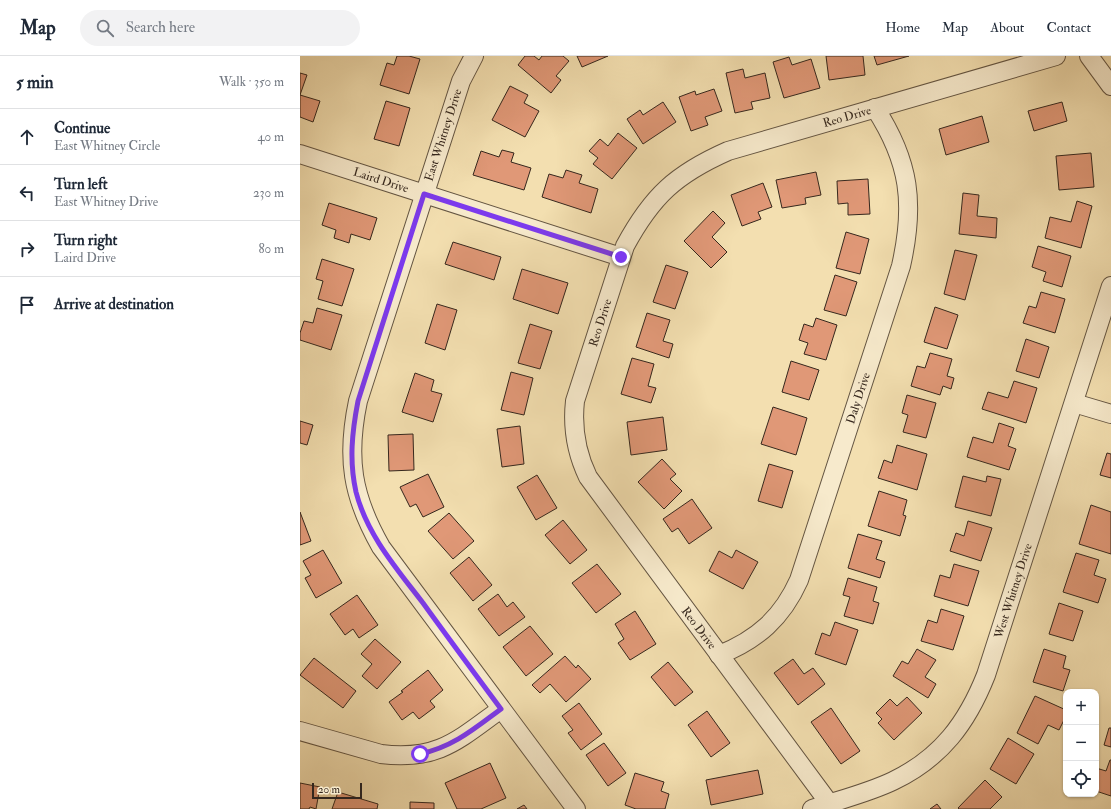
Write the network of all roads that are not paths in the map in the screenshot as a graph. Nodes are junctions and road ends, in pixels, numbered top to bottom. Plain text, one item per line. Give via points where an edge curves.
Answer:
1 (474, 56) edge
2 (1056, 56) edge
3 (1090, 56) edge
4 (1111, 86) edge
5 (875, 108) junction
6 (300, 154) edge
7 (424, 194) junction
8 (621, 257) junction
9 (1111, 286) edge
10 (1074, 403) junction
11 (1111, 414) edge
12 (719, 655) junction
13 (501, 709) junction
14 (300, 731) edge
15 (830, 806) edge
16 (576, 809) edge
17 (812, 809) edge

1 - 7 street, East Whitney Drive via 461,81
2 - 5 street, Reo Drive
3 - 4 street
5 - 8 street, Reo Drive via 728,151 693,168 653,202 638,223
5 - 12 street, Daly Drive via 895,144 905,175 908,227 901,266 799,580 786,605 767,627 744,643
6 - 7 street, Laird Drive
7 - 8 street, Laird Drive
7 - 13 street, East Whitney Drive via 358,401 352,427 352,466 356,492 365,517 381,547
8 - 12 street, Reo Drive via 576,401 574,427 578,453 595,488
9 - 10 street, West Whitney Drive
10 - 11 street
10 - 15 street, West Whitney Drive via 977,699 956,732 917,768 882,786
12 - 15 street, Reo Drive
13 - 14 street via 456,741 432,752 420,754 381,754
13 - 16 street, East Whitney Drive
15 - 17 street, West Whitney Drive

